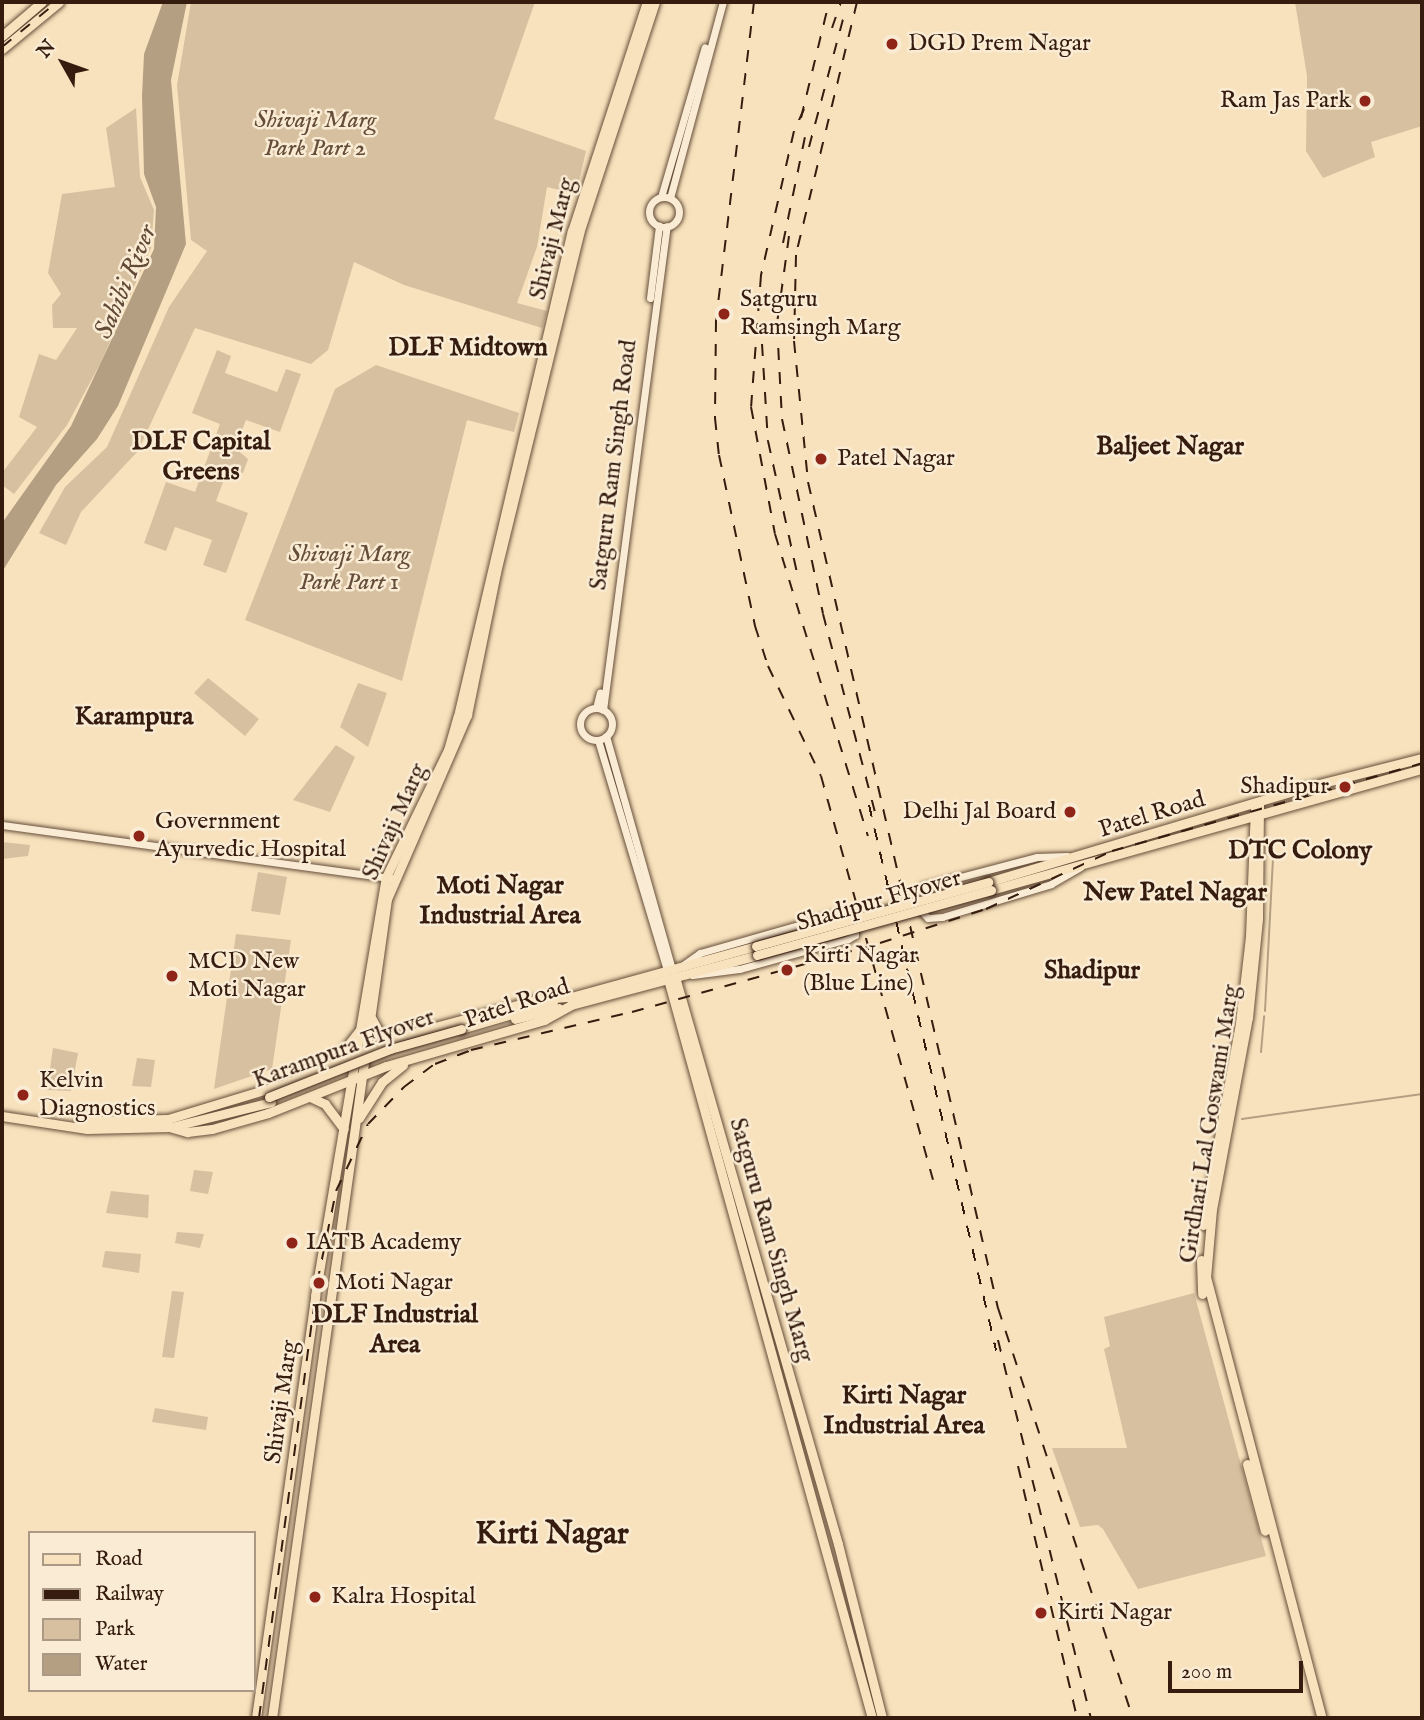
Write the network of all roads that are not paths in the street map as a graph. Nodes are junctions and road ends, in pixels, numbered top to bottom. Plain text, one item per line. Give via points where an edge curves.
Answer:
1 (42, 2) edge
2 (60, 2) edge
3 (647, 2) edge
4 (655, 2) edge
5 (720, 2) edge
6 (2, 36) edge
7 (2, 48) edge
8 (665, 198) junction
9 (663, 226) junction
10 (599, 709) junction
11 (602, 738) junction
12 (1422, 758) edge
13 (1422, 769) edge
14 (1257, 803) junction
15 (1258, 815) junction
16 (2, 825) edge
17 (1081, 861) junction
18 (1054, 864) joint
19 (391, 878) junction
20 (989, 886) junction
21 (675, 972) junction
22 (571, 1001) junction
23 (372, 1017) junction
24 (361, 1029) junction
25 (414, 1033) junction
26 (401, 1036) junction
27 (367, 1049) junction
28 (357, 1055) junction
29 (421, 1056) junction
30 (329, 1068) junction
31 (363, 1075) junction
32 (353, 1080) junction
33 (288, 1083) junction
34 (310, 1097) junction
35 (293, 1103) junction
36 (2, 1110) edge
37 (2, 1116) edge
38 (356, 1122) junction
39 (169, 1123) junction
40 (344, 1129) junction
41 (256, 1718) edge
42 (272, 1718) edge
43 (872, 1718) edge
44 (882, 1718) edge
45 (1316, 1718) edge
46 (1322, 1718) edge

1 - 6 main road
2 - 7 main road
3 - 19 main road, Shivaji Marg via 572,232 455,727
4 - 19 main road, Shivaji Marg via 579,233 497,568 467,715
5 - 8 street
8 - 9 street via 678,215
8 - 9 street via 649,209
9 - 10 street, Satguru Ram Singh Road
10 - 11 street via 612,720
10 - 11 street via 583,716 581,728
11 - 21 street
12 - 14 main road, Patel Road
13 - 15 main road, Patel Road
14 - 15 main road
14 - 17 main road, Patel Road
15 - 17 main road, Patel Road
15 - 45 main road, Girdhari Lal Goswami Marg via 1240,1023 1205,1207 1199,1277
15 - 46 main road, Girdhari Lal Goswami Marg via 1258,919 1248,1017 1208,1229 1206,1277
16 - 19 street
17 - 17 street via 1051,884 942,917 928,918 922,912 918,895 923,887 1037,857
17 - 18 main road, Patel Road
17 - 20 main road, Shadipur Flyover
18 - 20 main road, Shadipur Flyover
19 - 23 main road, Shivaji Marg
19 - 24 main road, Shivaji Marg
20 - 21 main road, Shadipur Flyover, bridge
21 - 21 street via 700,953 841,913 855,922 855,935 848,939 739,969
21 - 22 main road, Patel Road
21 - 43 main road, Satguru Ram Singh Marg
21 - 44 main road, Satguru Ram Singh Marg via 838,1544
22 - 25 main road, Patel Road via 539,999
22 - 29 main road, Patel Road via 544,1020
22 - 39 main road, Karampura Flyover, bridge via 390,1049 270,1100
23 - 26 main road via 382,1034
23 - 27 main road, Shivaji Marg
24 - 28 main road, Shivaji Marg
24 - 30 main road
25 - 26 main road, Patel Road
25 - 29 main road via 406,1046
26 - 27 main road, Patel Road
27 - 28 main road, Patel Road
27 - 31 main road, Shivaji Marg
28 - 30 main road, Patel Road
28 - 32 main road, Shivaji Marg
29 - 31 main road, Patel Road
29 - 38 main road via 394,1070
30 - 33 main road, Patel Road
31 - 32 main road, Patel Road
31 - 38 main road, Shivaji Marg
32 - 34 main road, Patel Road
32 - 40 main road, Shivaji Marg
33 - 35 main road
33 - 39 main road, Patel Road
34 - 35 main road, Patel Road
34 - 40 main road via 325,1104
35 - 39 main road, Patel Road via 212,1129 187,1132
36 - 39 main road via 88,1123
37 - 39 main road via 88,1129
38 - 42 main road, Shivaji Marg
40 - 41 main road, Shivaji Marg via 315,1296

